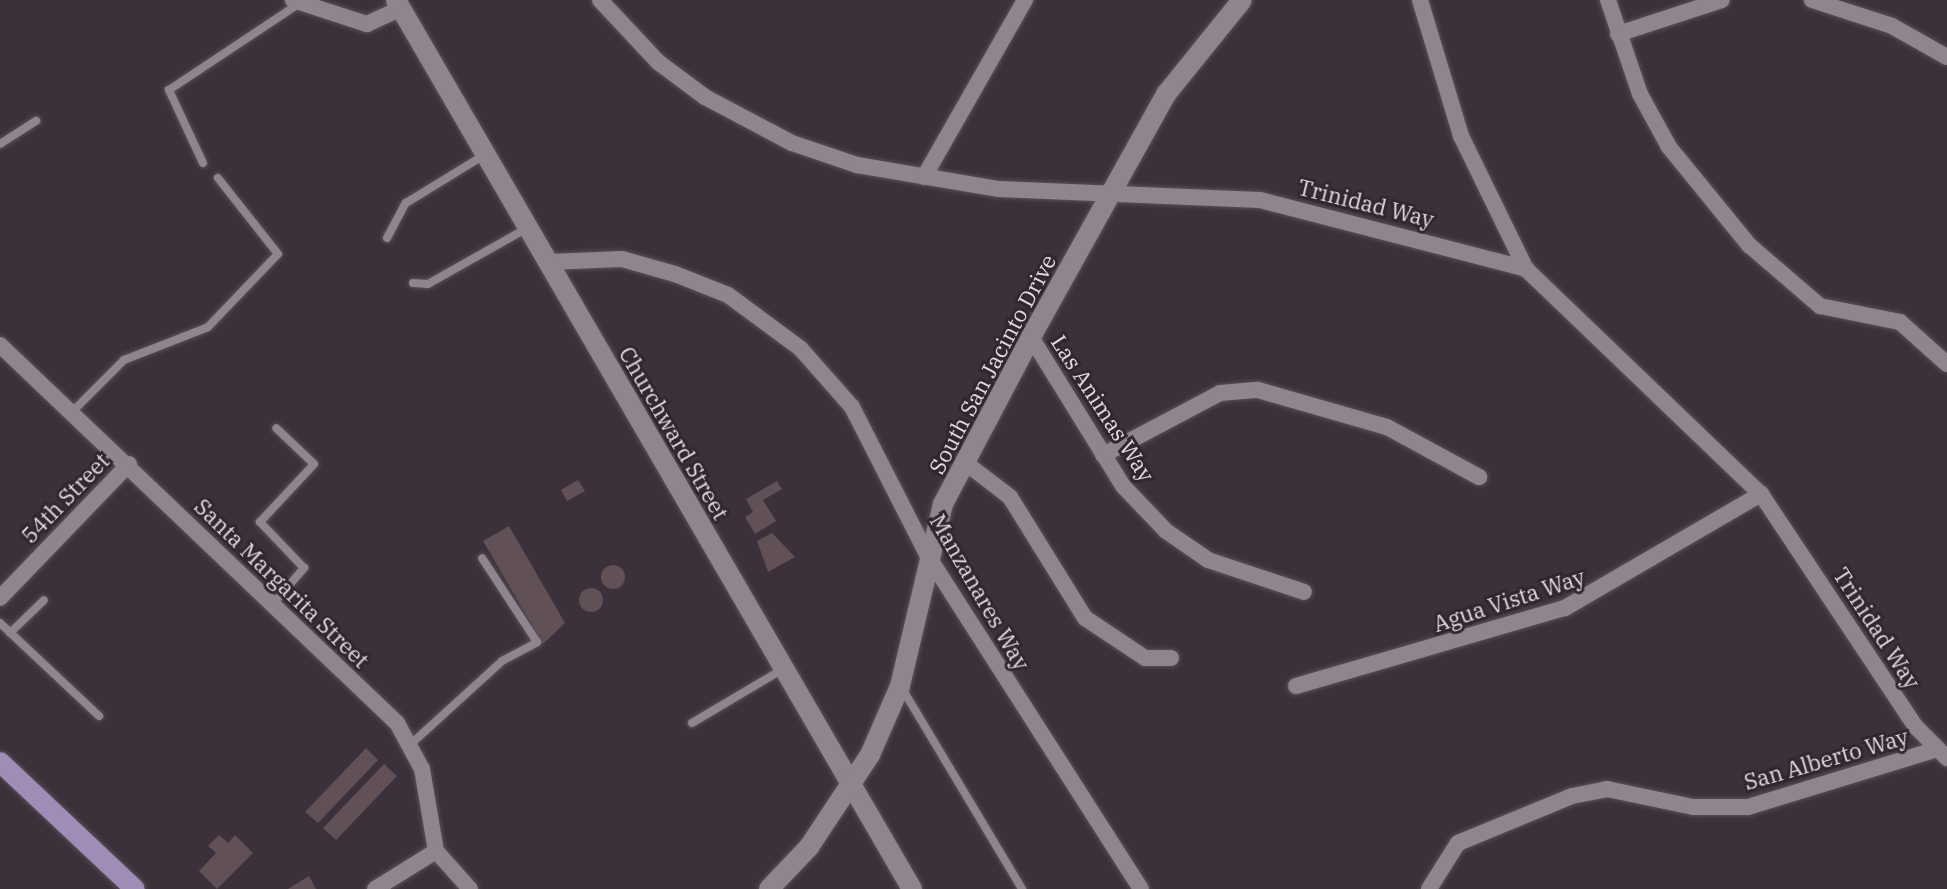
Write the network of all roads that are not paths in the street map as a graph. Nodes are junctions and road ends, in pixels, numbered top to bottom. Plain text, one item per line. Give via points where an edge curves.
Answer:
1 (600, 0) edge
2 (1025, 0) edge
3 (1242, 0) edge
4 (1420, 0) edge
5 (1608, 0) edge
6 (1722, 0) edge
7 (1812, 0) edge
8 (297, 1) edge
9 (398, 4) edge
10 (1618, 34) junction
11 (1947, 57) edge
12 (36, 121) dead end
13 (0, 144) edge
14 (487, 154) junction
15 (203, 163) dead end
16 (924, 177) junction
17 (218, 178) dead end
18 (1115, 192) junction
19 (529, 227) junction
20 (387, 238) dead end
21 (549, 262) junction
22 (1526, 269) junction
23 (413, 283) dead end
24 (1031, 337) junction
25 (0, 345) edge
26 (1947, 364) edge
27 (72, 412) junction
28 (276, 428) dead end
29 (1103, 455) junction
30 (129, 464) junction
31 (967, 464) junction
32 (1479, 477) dead end
33 (1761, 494) junction
34 (928, 556) junction
35 (482, 558) dead end
36 (1304, 592) dead end
37 (0, 598) edge
38 (44, 600) dead end
39 (272, 604) junction
40 (0, 623) edge
41 (10, 633) junction
42 (1171, 658) dead end
43 (784, 669) junction
44 (900, 686) junction
45 (1296, 686) dead end
46 (99, 716) dead end
47 (692, 723) dead end
48 (412, 743) junction
49 (1941, 754) edge
50 (0, 762) edge
51 (848, 780) junction
52 (436, 851) junction
53 (135, 889) edge
54 (375, 889) edge
55 (470, 889) edge
56 (769, 889) edge
57 (912, 889) edge
58 (1022, 889) edge
59 (1141, 889) edge
60 (1429, 889) edge

1 - 16 street, Trinidad Way via 658,62 730,112 824,155
2 - 16 street
3 - 18 street, South San Jacinto Drive via 1167,93
4 - 22 street via 1461,136
5 - 10 street
6 - 10 street
7 - 11 street via 1892,26
8 - 9 street via 367,24
8 - 15 lane via 169,90
9 - 14 street, Churchward Street
10 - 26 street via 1669,147 1749,245 1820,306 1900,322
12 - 13 lane
14 - 19 street, Churchward Street
14 - 20 lane via 406,203
16 - 18 street, Trinidad Way via 999,189
17 - 27 lane via 278,254 208,327 124,360
18 - 22 street, Trinidad Way via 1272,202
18 - 24 street, South San Jacinto Drive
19 - 21 street, Churchward Street
19 - 23 lane via 428,284
21 - 34 street, Manzanares Way via 622,259 728,295 766,321 852,407
21 - 43 street, Churchward Street
22 - 33 street, Trinidad Way
24 - 29 street, Las Animas Way
24 - 31 street, South San Jacinto Drive
25 - 27 street, Santa Margarita Street
27 - 30 street, Santa Margarita Street
28 - 39 lane via 314,464 260,522 304,568
29 - 32 street via 1220,393 1258,390 1387,427
29 - 36 street, Las Animas Way via 1166,531 1208,560
30 - 37 street, 54th Street
30 - 39 street, Santa Margarita Street
31 - 34 street, South San Jacinto Drive via 943,504
31 - 42 street via 1010,497 1085,618 1145,658
33 - 45 street, Agua Vista Way via 1565,608
33 - 49 street, Trinidad Way
34 - 44 street, South San Jacinto Drive
34 - 59 street, Manzanares Way
35 - 48 lane via 537,642 502,661
38 - 41 lane
39 - 48 street, Santa Margarita Street
40 - 41 lane
41 - 46 lane
43 - 47 lane
43 - 51 street, Churchward Street
44 - 51 street, South San Jacinto Drive via 870,755
44 - 58 lane
48 - 52 street
49 - 60 street, San Alberto Way via 1748,807 1693,807 1607,789 1572,796 1458,843
50 - 53 main road
51 - 56 street, South San Jacinto Drive via 809,847
51 - 57 street, Churchward Street
52 - 54 street
52 - 55 street

